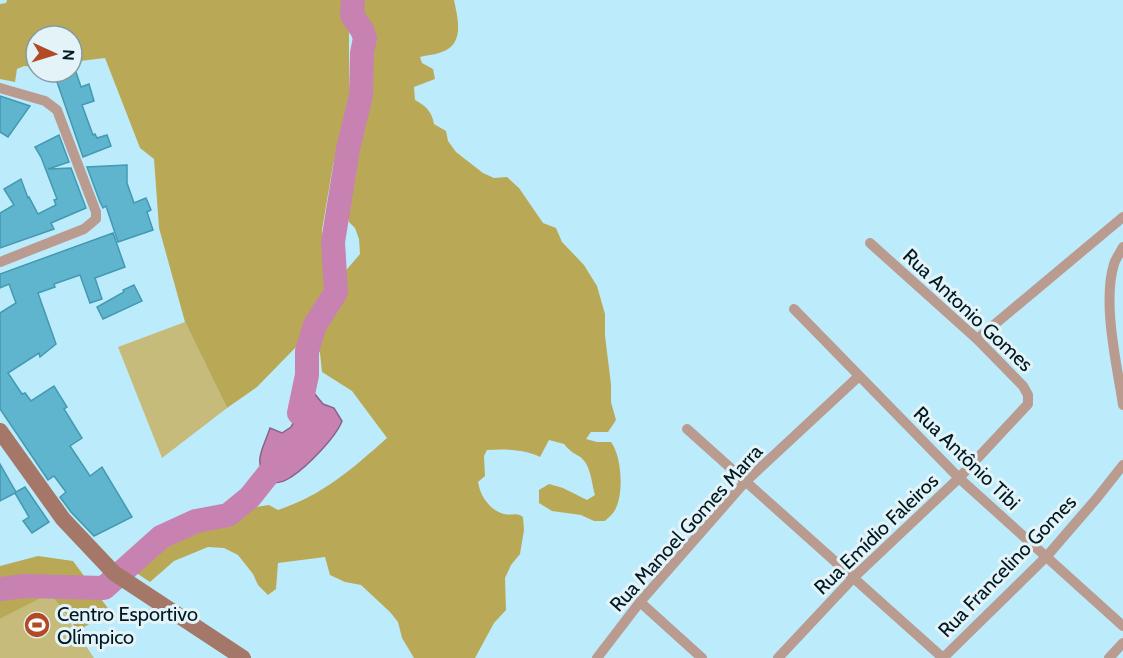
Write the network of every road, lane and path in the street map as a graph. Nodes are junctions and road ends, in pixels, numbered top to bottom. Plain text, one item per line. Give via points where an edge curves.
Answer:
1 (0, 88) edge
2 (1123, 217) edge
3 (870, 243) dead end
4 (1123, 248) edge
5 (0, 262) edge
6 (794, 309) dead end
7 (977, 339) junction
8 (858, 377) junction
9 (1123, 405) edge
10 (1024, 410) joint
11 (687, 429) dead end
12 (0, 431) edge
13 (1123, 465) edge
14 (959, 478) junction
15 (745, 482) junction
16 (1047, 556) junction
17 (853, 578) junction
18 (640, 602) junction
19 (1123, 627) edge
20 (1123, 643) edge
21 (240, 658) edge
22 (597, 658) edge
23 (702, 658) edge
24 (778, 658) edge
25 (943, 658) edge
26 (1109, 658) edge

1 - 5 street via 45,101 57,110 96,219 84,229
2 - 7 street
3 - 7 street, Rua Antonio Gomes
4 - 9 street via 1114,262 1110,303
6 - 8 street, Rua Antônio Tibi
7 - 10 street, Rua Antonio Gomes via 1026,391
8 - 14 street, Rua Antônio Tibi
8 - 15 street, Rua Manoel Gomes Marra
10 - 14 street, Rua Emídio Faleiros
11 - 15 street
12 - 21 main road via 63,519 114,573
13 - 16 street, Rua Francelino Gomes
14 - 16 street, Rua Antônio Tibi
14 - 17 street, Rua Emídio Faleiros
15 - 17 street
15 - 18 street, Rua Manoel Gomes Marra
16 - 19 street, Rua Antônio Tibi
16 - 25 street, Rua Francelino Gomes
17 - 24 street, Rua Emídio Faleiros
17 - 25 street
18 - 22 street, Rua Manoel Gomes Marra
18 - 23 street
20 - 26 street

